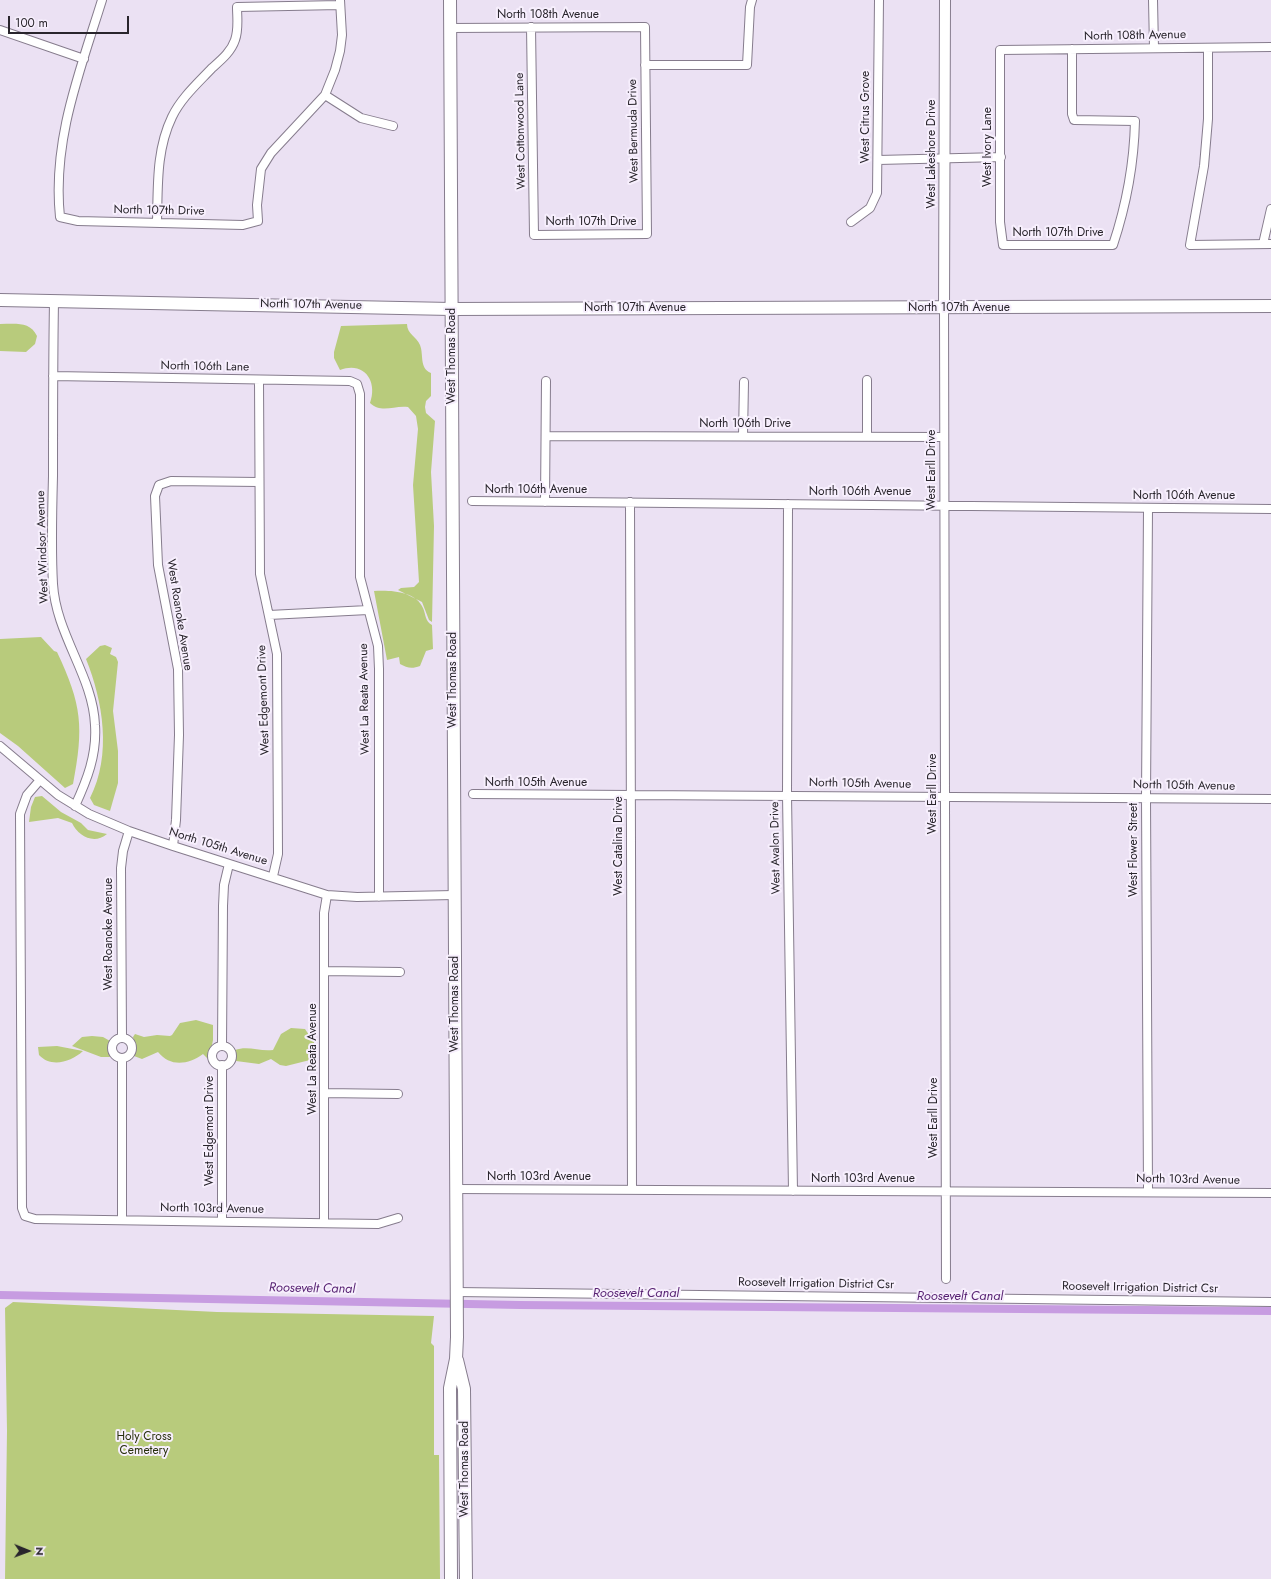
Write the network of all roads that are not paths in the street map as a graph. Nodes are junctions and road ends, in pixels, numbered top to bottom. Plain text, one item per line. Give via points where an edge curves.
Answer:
1 (102, 0) edge
2 (450, 0) edge
3 (752, 0) edge
4 (879, 0) edge
5 (945, 0) edge
6 (1154, 0) edge
7 (340, 3) edge
8 (531, 27) junction
9 (645, 27) joint
10 (450, 28) junction
11 (0, 30) edge
12 (1271, 47) edge
13 (1154, 48) junction
14 (1208, 48) junction
15 (1072, 49) junction
16 (1000, 50) joint
17 (84, 59) junction
18 (645, 64) junction
19 (325, 95) junction
20 (393, 126) dead end
21 (1001, 156) junction
22 (945, 159) junction
23 (878, 160) junction
24 (1271, 209) edge
25 (157, 222) junction
26 (851, 222) dead end
27 (647, 234) joint
28 (534, 235) joint
29 (1267, 244) edge
30 (1002, 245) joint
31 (0, 300) edge
32 (54, 300) junction
33 (1271, 306) edge
34 (944, 308) junction
35 (451, 309) junction
36 (53, 376) junction
37 (259, 380) junction
38 (867, 380) dead end
39 (546, 381) dead end
40 (744, 382) dead end
41 (357, 384) joint
42 (546, 436) junction
43 (743, 436) junction
44 (867, 437) junction
45 (944, 437) junction
46 (259, 482) junction
47 (472, 501) dead end
48 (546, 502) junction
49 (630, 502) junction
50 (788, 504) junction
51 (944, 505) junction
52 (1148, 509) junction
53 (1271, 509) edge
54 (368, 610) junction
55 (269, 615) junction
56 (0, 746) edge
57 (40, 780) junction
58 (473, 794) dead end
59 (631, 795) junction
60 (787, 795) junction
61 (945, 797) junction
62 (1146, 797) junction
63 (1271, 799) edge
64 (75, 806) junction
65 (129, 831) junction
66 (173, 846) junction
67 (229, 864) junction
68 (273, 876) junction
69 (327, 895) junction
70 (454, 895) junction
71 (378, 897) junction
72 (325, 971) junction
73 (400, 972) dead end
74 (122, 1038) junction
75 (222, 1046) junction
76 (122, 1058) junction
77 (222, 1065) junction
78 (325, 1093) junction
79 (398, 1094) dead end
80 (456, 1189) junction
81 (632, 1189) junction
82 (946, 1190) junction
83 (793, 1191) junction
84 (1148, 1191) junction
85 (1271, 1193) edge
86 (398, 1218) dead end
87 (122, 1220) junction
88 (222, 1221) junction
89 (324, 1223) junction
90 (946, 1279) dead end
91 (456, 1292) junction
92 (1271, 1302) edge
93 (456, 1359) junction
94 (451, 1579) edge
95 (466, 1579) edge

1 - 17 street
2 - 10 main road, West Thomas Road
3 - 18 street via 747,65
4 - 23 street, West Citrus Grove
5 - 22 street, West Lakeshore Drive
6 - 13 street
7 - 19 street via 340,51
7 - 25 street via 237,7 238,26 235,40 228,52 186,96 172,117 162,145
8 - 9 street, North 108th Avenue
8 - 10 street, North 108th Avenue
8 - 28 street, West Cottonwood Lane
9 - 18 street, West Bermuda Drive
10 - 35 main road, West Thomas Road
11 - 17 street
12 - 14 street, North 108th Avenue
13 - 14 street, North 108th Avenue
13 - 15 street, North 108th Avenue
14 - 29 street via 1208,119 1204,166 1190,245
15 - 16 street, North 108th Avenue
15 - 30 street, North 107th Drive via 1074,120 1135,121 1134,153 1125,208 1113,245
16 - 21 street, West Ivory Lane
17 - 25 street, North 107th Drive via 71,97 60,150 60,217 78,221
18 - 27 street, West Bermuda Drive
19 - 20 street via 361,118
19 - 25 street, North 107th Drive via 271,153 261,168 258,221 243,225
21 - 22 street
21 - 30 street, West Ivory Lane
22 - 23 street
22 - 34 street, West Lakeshore Drive
23 - 26 street, West Citrus Grove via 878,193 870,208
24 - 29 street
27 - 28 street, North 107th Drive
31 - 32 main road, North 107th Avenue
32 - 35 main road, North 107th Avenue
32 - 36 street, West Windsor Avenue
33 - 34 main road, North 107th Avenue
34 - 35 main road, North 107th Avenue
34 - 45 street, West Earll Drive
35 - 70 main road, West Thomas Road
36 - 37 street, North 106th Lane
36 - 64 street, West Windsor Avenue via 55,602 65,635 87,688 95,724 89,775
37 - 41 street, North 106th Lane via 350,381
37 - 46 street, West Edgemont Drive
38 - 44 street
39 - 42 street
40 - 43 street
41 - 54 street, West La Reata Avenue via 360,394 360,577
42 - 43 street, North 106th Drive
42 - 48 street
43 - 44 street, North 106th Drive
44 - 45 street, North 106th Drive
45 - 51 street, West Earll Drive
46 - 55 street, West Edgemont Drive via 260,574
46 - 66 street, West Roanoke Avenue via 171,481 159,485 155,496 158,565 178,669 176,820
47 - 48 street, North 106th Avenue
48 - 49 street, North 106th Avenue
49 - 50 street, North 106th Avenue
49 - 59 street, West Catalina Drive
50 - 51 street, North 106th Avenue
50 - 60 street, West Avalon Drive
51 - 52 street, North 106th Avenue
51 - 61 street, West Earll Drive
52 - 53 street, North 106th Avenue
52 - 62 street, West Flower Street
54 - 55 street
54 - 71 street, West La Reata Avenue via 378,646 379,669
55 - 68 street, West Edgemont Drive via 277,654 278,854
56 - 57 street, North 105th Avenue
57 - 64 street, North 105th Avenue
57 - 87 street, North 103rd Avenue via 27,795 20,814 22,1208 25,1216 35,1219
58 - 59 street, North 105th Avenue
59 - 60 street, North 105th Avenue
59 - 81 street, West Catalina Drive
60 - 61 street, North 105th Avenue
60 - 83 street, West Avalon Drive
61 - 62 street, North 105th Avenue
61 - 82 street, West Earll Drive
62 - 63 street, North 105th Avenue
62 - 84 street, West Flower Street
64 - 65 street, North 105th Avenue
65 - 66 street, North 105th Avenue
65 - 74 street, West Roanoke Avenue via 121,868
66 - 67 street, North 105th Avenue
67 - 68 street, North 105th Avenue
67 - 75 street, West Edgemont Drive via 223,906
68 - 69 street, North 105th Avenue
69 - 71 street, North 105th Avenue
69 - 72 street, West La Reata Avenue via 324,913
70 - 71 street, North 105th Avenue
70 - 80 main road, West Thomas Road
72 - 73 street
72 - 78 street, West La Reata Avenue
74 - 76 street via 127,1040 132,1048 130,1054
74 - 76 street via 112,1046 113,1053
75 - 77 street, West Edgemont Drive via 230,1050 232,1057 228,1063
75 - 77 street, West Edgemont Drive via 214,1050 212,1056 214,1062
76 - 87 street
77 - 88 street, West Edgemont Drive
78 - 79 street
78 - 89 street, West La Reata Avenue
80 - 81 street, North 103rd Avenue
80 - 91 main road, West Thomas Road
81 - 83 street, North 103rd Avenue
82 - 83 street, North 103rd Avenue
82 - 84 street, North 103rd Avenue
82 - 90 street, West Earll Drive
84 - 85 street, North 103rd Avenue
86 - 89 street, North 103rd Avenue via 378,1224
87 - 88 street, North 103rd Avenue
88 - 89 street, North 103rd Avenue
91 - 92 street, Roosevelt Irrigation District Csr
91 - 93 main road, West Thomas Road
93 - 94 main road, West Thomas Road via 450,1388
93 - 95 main road, West Thomas Road via 464,1389

